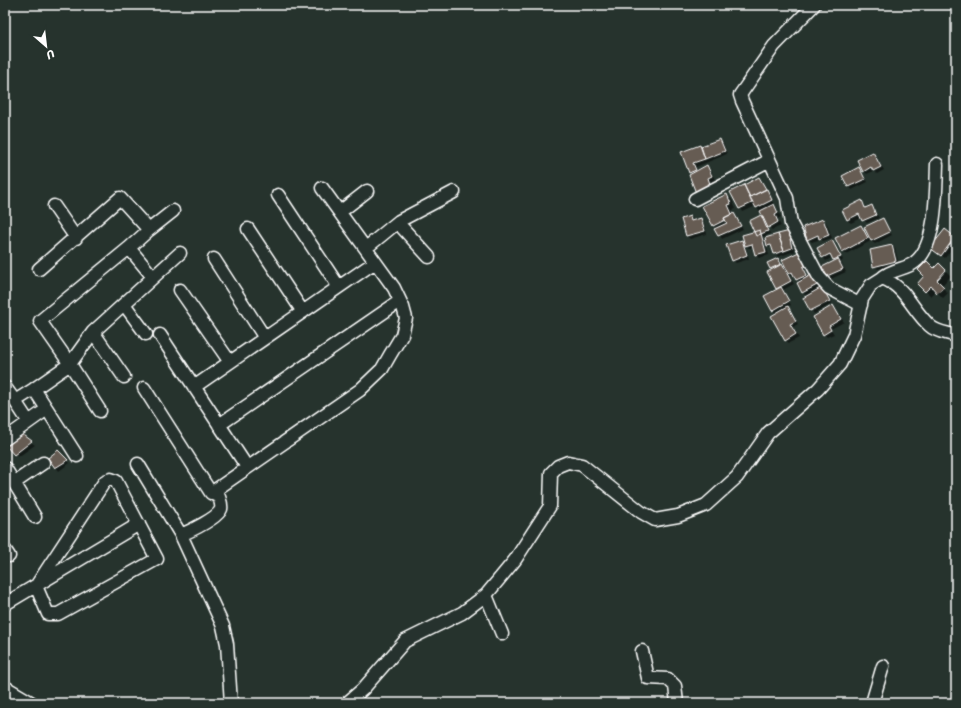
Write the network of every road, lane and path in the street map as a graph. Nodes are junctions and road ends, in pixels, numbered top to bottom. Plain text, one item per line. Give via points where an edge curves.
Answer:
1 (814, 5) edge
2 (768, 160) junction
3 (937, 164) dead end
4 (322, 188) dead end
5 (367, 191) dead end
6 (454, 192) dead end
7 (278, 195) dead end
8 (695, 199) dead end
9 (54, 206) dead end
10 (173, 211) dead end
11 (340, 212) junction
12 (398, 223) junction
13 (248, 229) dead end
14 (149, 230) junction
15 (76, 238) junction
16 (129, 248) junction
17 (366, 248) junction
18 (180, 253) dead end
19 (429, 257) dead end
20 (214, 259) dead end
21 (375, 262) junction
22 (39, 269) dead end
23 (153, 277) junction
24 (882, 278) junction
25 (339, 287) junction
26 (180, 290) dead end
27 (400, 301) junction
28 (124, 304) junction
29 (861, 305) junction
30 (303, 312) junction
31 (93, 332) junction
32 (146, 334) dead end
33 (160, 335) dead end
34 (956, 336) edge
35 (266, 338) junction
36 (230, 362) junction
37 (70, 364) junction
38 (124, 377) dead end
39 (5, 387) edge
40 (194, 387) junction
41 (144, 388) dead end
42 (34, 389) junction
43 (15, 401) junction
44 (47, 409) junction
45 (100, 411) dead end
46 (28, 421) junction
47 (219, 425) junction
48 (5, 439) edge
49 (77, 456) dead end
50 (43, 463) dead end
51 (138, 464) dead end
52 (247, 467) junction
53 (5, 468) edge
54 (14, 483) junction
55 (211, 493) junction
56 (35, 517) dead end
57 (139, 524) junction
58 (181, 535) junction
59 (36, 586) junction
60 (486, 595) junction
61 (5, 604) edge
62 (502, 634) dead end
63 (642, 651) dead end
64 (883, 666) dead end
65 (5, 687) edge
66 (32, 703) edge
67 (231, 703) edge
68 (347, 703) edge
69 (677, 703) edge
70 (872, 703) edge

1 - 2 street via 774,46 740,95
2 - 8 street
2 - 29 street via 787,198 791,224 824,284
3 - 24 street via 935,222 925,248 914,263 891,271
4 - 11 street
5 - 11 street
6 - 12 street
7 - 25 street
9 - 15 street
10 - 14 street
11 - 17 street
12 - 17 street
12 - 19 street
13 - 30 street
14 - 15 street via 120,198
14 - 16 street
15 - 22 street
16 - 23 street
16 - 37 street via 40,321
17 - 21 street
18 - 23 street
20 - 35 street
21 - 25 street
21 - 27 street
23 - 28 street
24 - 29 street via 871,286
24 - 34 street via 890,281 912,302 930,327
25 - 30 street
26 - 36 street
27 - 47 street
27 - 52 street via 406,318 405,327 382,369 360,390
28 - 31 street
28 - 32 street
29 - 60 street via 854,335 840,364 818,389 768,433 737,477 706,505 678,516 655,520 641,512 582,465 568,462 558,466 551,473 550,506 515,560
30 - 35 street
31 - 37 street
31 - 38 street
33 - 40 street
35 - 36 street
36 - 40 street
37 - 42 street
37 - 45 street
39 - 43 street
40 - 47 street
41 - 55 street
42 - 43 street
42 - 44 street
43 - 46 street
44 - 46 street
44 - 49 street
46 - 48 street
47 - 52 street
50 - 54 street
51 - 58 street
52 - 55 street
53 - 54 street
54 - 56 street
55 - 58 street via 219,497 221,510
57 - 59 street
57 - 59 street via 116,481 105,481
57 - 59 street via 156,559 53,616 48,614
58 - 67 street via 223,626 227,644
59 - 61 street
60 - 62 street
60 - 68 street via 462,613 405,640 363,689
63 - 69 street via 648,678 668,680 675,686
64 - 70 street
65 - 66 street

